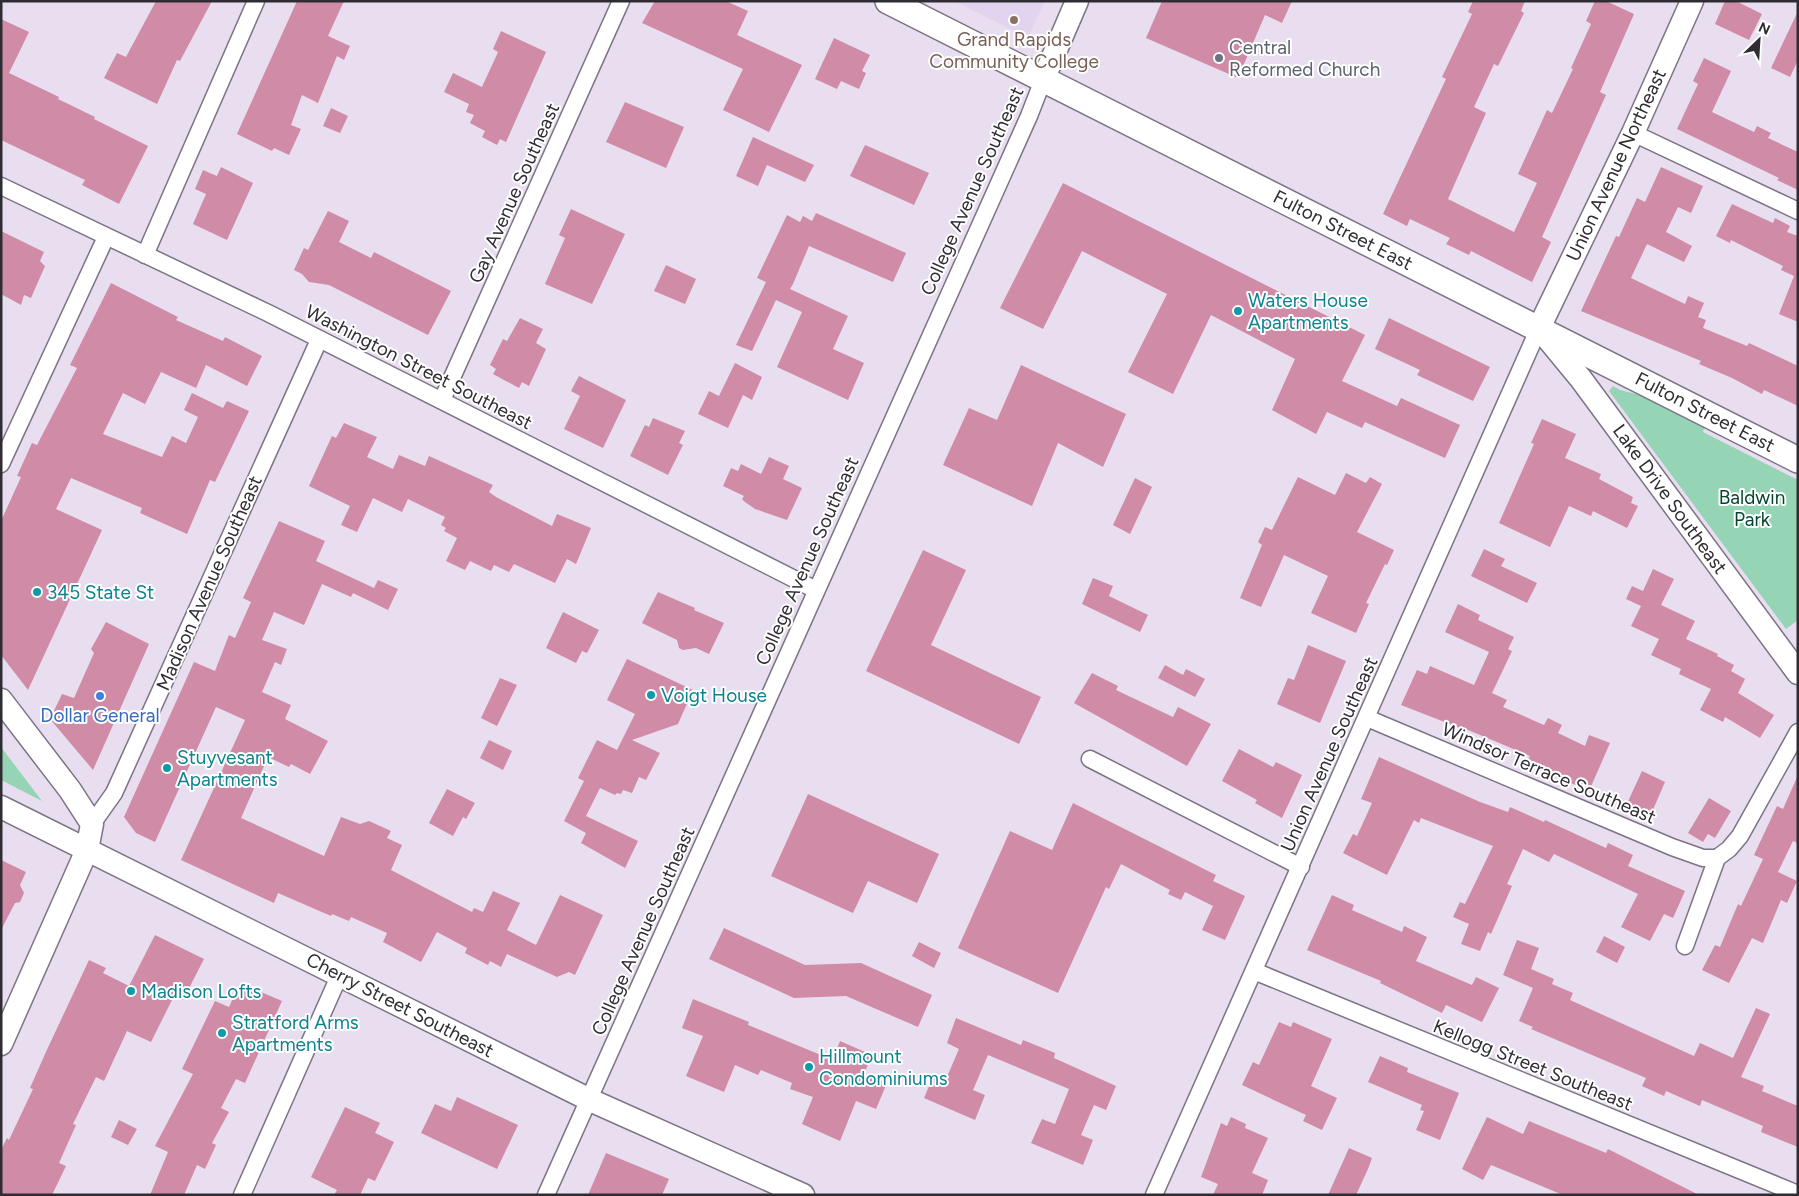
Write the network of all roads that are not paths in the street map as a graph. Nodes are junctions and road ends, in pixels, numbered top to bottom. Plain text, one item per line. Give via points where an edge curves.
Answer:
1 (256, 1) edge
2 (621, 1) edge
3 (888, 1) edge
4 (1077, 1) edge
5 (1692, 1) edge
6 (1043, 80) junction
7 (1633, 133) junction
8 (1, 186) edge
9 (1798, 211) edge
10 (106, 237) junction
11 (145, 255) junction
12 (1539, 328) junction
13 (319, 340) junction
14 (442, 400) junction
15 (1798, 460) edge
16 (1, 464) edge
17 (816, 590) junction
18 (1798, 673) edge
19 (1, 700) edge
20 (1367, 718) junction
21 (1798, 732) edge
22 (1090, 759) dead end
23 (1, 808) edge
24 (92, 824) junction
25 (87, 850) junction
26 (1717, 858) junction
27 (1301, 867) junction
28 (1685, 946) dead end
29 (1254, 971) junction
30 (340, 974) junction
31 (1, 1044) edge
32 (590, 1100) junction
33 (1798, 1194) edge
34 (242, 1195) edge
35 (546, 1195) edge
36 (803, 1195) edge
37 (1154, 1195) edge

1 - 11 street
2 - 14 street, Gay Avenue Southeast
3 - 6 main road, Fulton Street East
4 - 6 street
5 - 7 street, Union Avenue Northeast
6 - 12 main road, Fulton Street East
6 - 17 street, College Avenue Southeast
7 - 9 street
7 - 12 street, Union Avenue Northeast
8 - 10 street, Washington Street Southeast
10 - 11 street, Washington Street Southeast
10 - 16 street
11 - 13 street, Washington Street Southeast
12 - 15 main road, Fulton Street East
12 - 18 street, Lake Drive Southeast via 1581,379
12 - 20 street, Union Avenue Southeast
13 - 14 street, Washington Street Southeast
13 - 24 street, Madison Avenue Southeast via 114,793
14 - 17 street, Washington Street Southeast
17 - 32 street, College Avenue Southeast
19 - 24 street
20 - 26 street, Windsor Terrace Southeast via 1672,847 1703,858
20 - 27 street, Union Avenue Southeast
21 - 26 street via 1740,836
22 - 27 street
23 - 25 street, Cherry Street Southeast
24 - 25 street
25 - 30 street, Cherry Street Southeast
25 - 31 street
26 - 28 street
27 - 29 street, Union Avenue Southeast
29 - 33 street, Kellogg Street Southeast
29 - 37 street, Union Avenue Southeast
30 - 32 street, Cherry Street Southeast
30 - 34 street
32 - 35 street, College Avenue Southeast
32 - 36 street, Cherry Street Southeast

